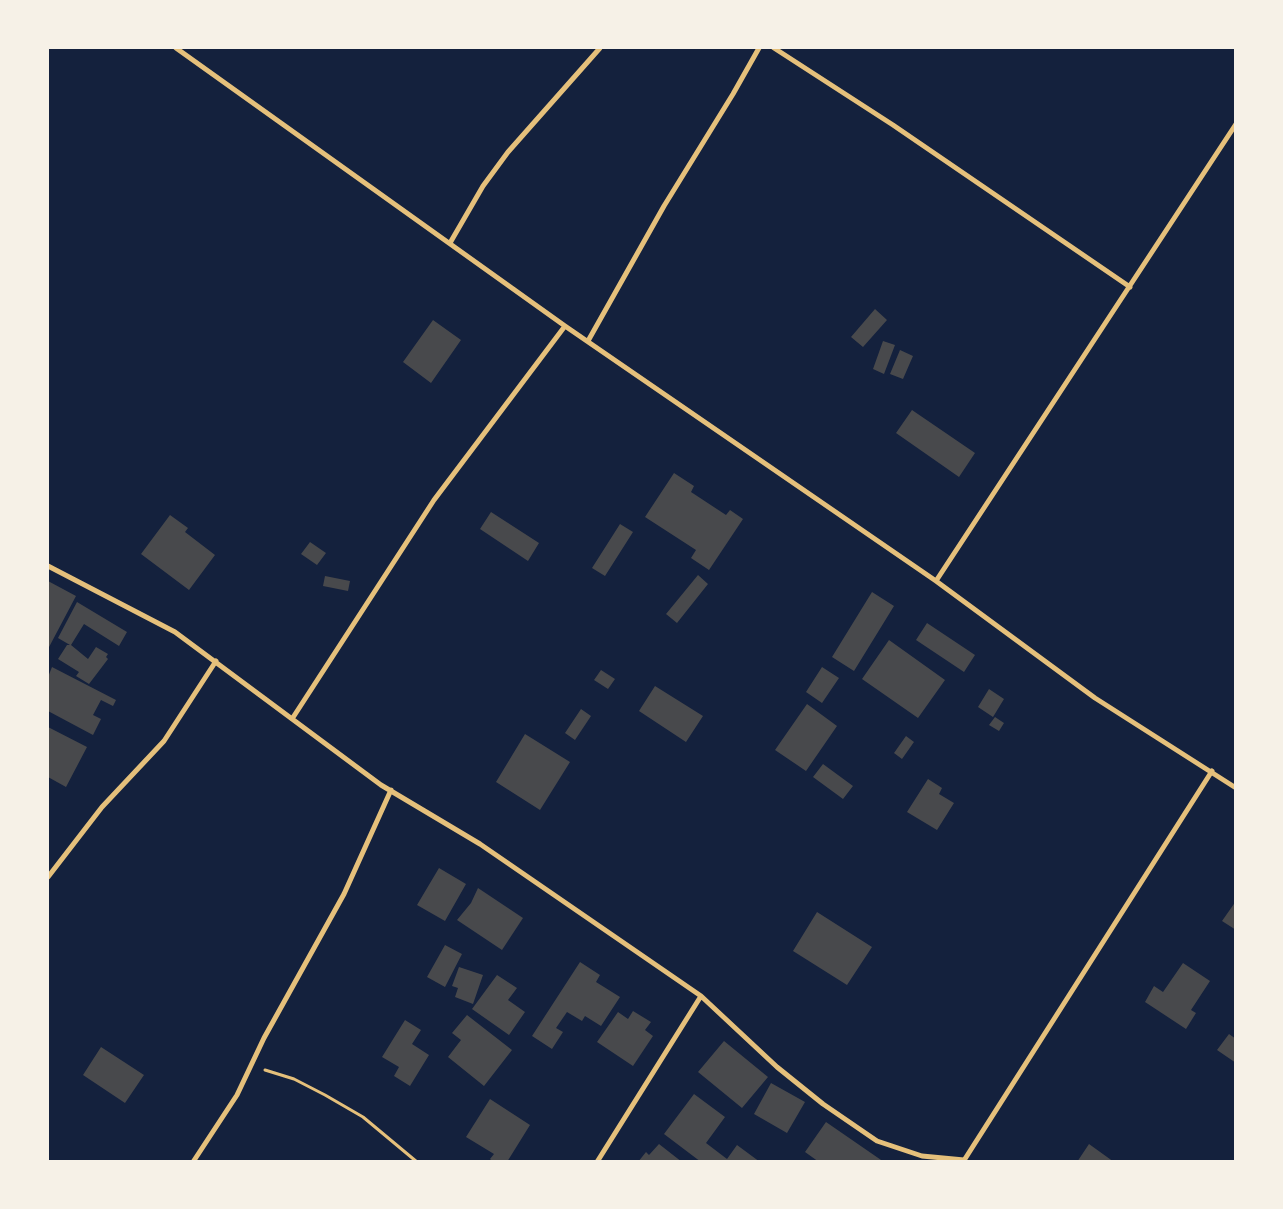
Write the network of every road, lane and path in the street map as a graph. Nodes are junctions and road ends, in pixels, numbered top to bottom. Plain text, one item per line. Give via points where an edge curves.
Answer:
1 (176, 48) edge
2 (600, 48) edge
3 (759, 48) edge
4 (774, 48) edge
5 (1236, 124) edge
6 (450, 243) junction
7 (1130, 287) junction
8 (565, 326) junction
9 (588, 341) junction
10 (48, 566) edge
11 (936, 581) junction
12 (216, 661) junction
13 (292, 719) junction
14 (1212, 771) junction
15 (1236, 788) edge
16 (391, 790) junction
17 (48, 877) edge
18 (702, 996) junction
19 (249, 1067) junction
20 (964, 1161) edge
21 (193, 1162) edge
22 (418, 1162) edge
23 (598, 1162) edge

1 - 6 street
2 - 6 street via 508,152 483,186
3 - 9 street
4 - 7 street
5 - 7 street
6 - 8 street
7 - 11 street
8 - 9 street
8 - 13 street via 434,500
9 - 11 street
10 - 12 street via 175,632
11 - 14 street via 1095,698
12 - 13 street
12 - 17 street via 164,741 102,807
13 - 16 street
14 - 15 street
14 - 20 street
16 - 18 street via 480,844
16 - 19 street via 344,894
18 - 20 street via 776,1066 877,1141 922,1156
18 - 23 street
19 - 21 street via 237,1095
19 - 22 path via 279,1074 326,1095 363,1117

